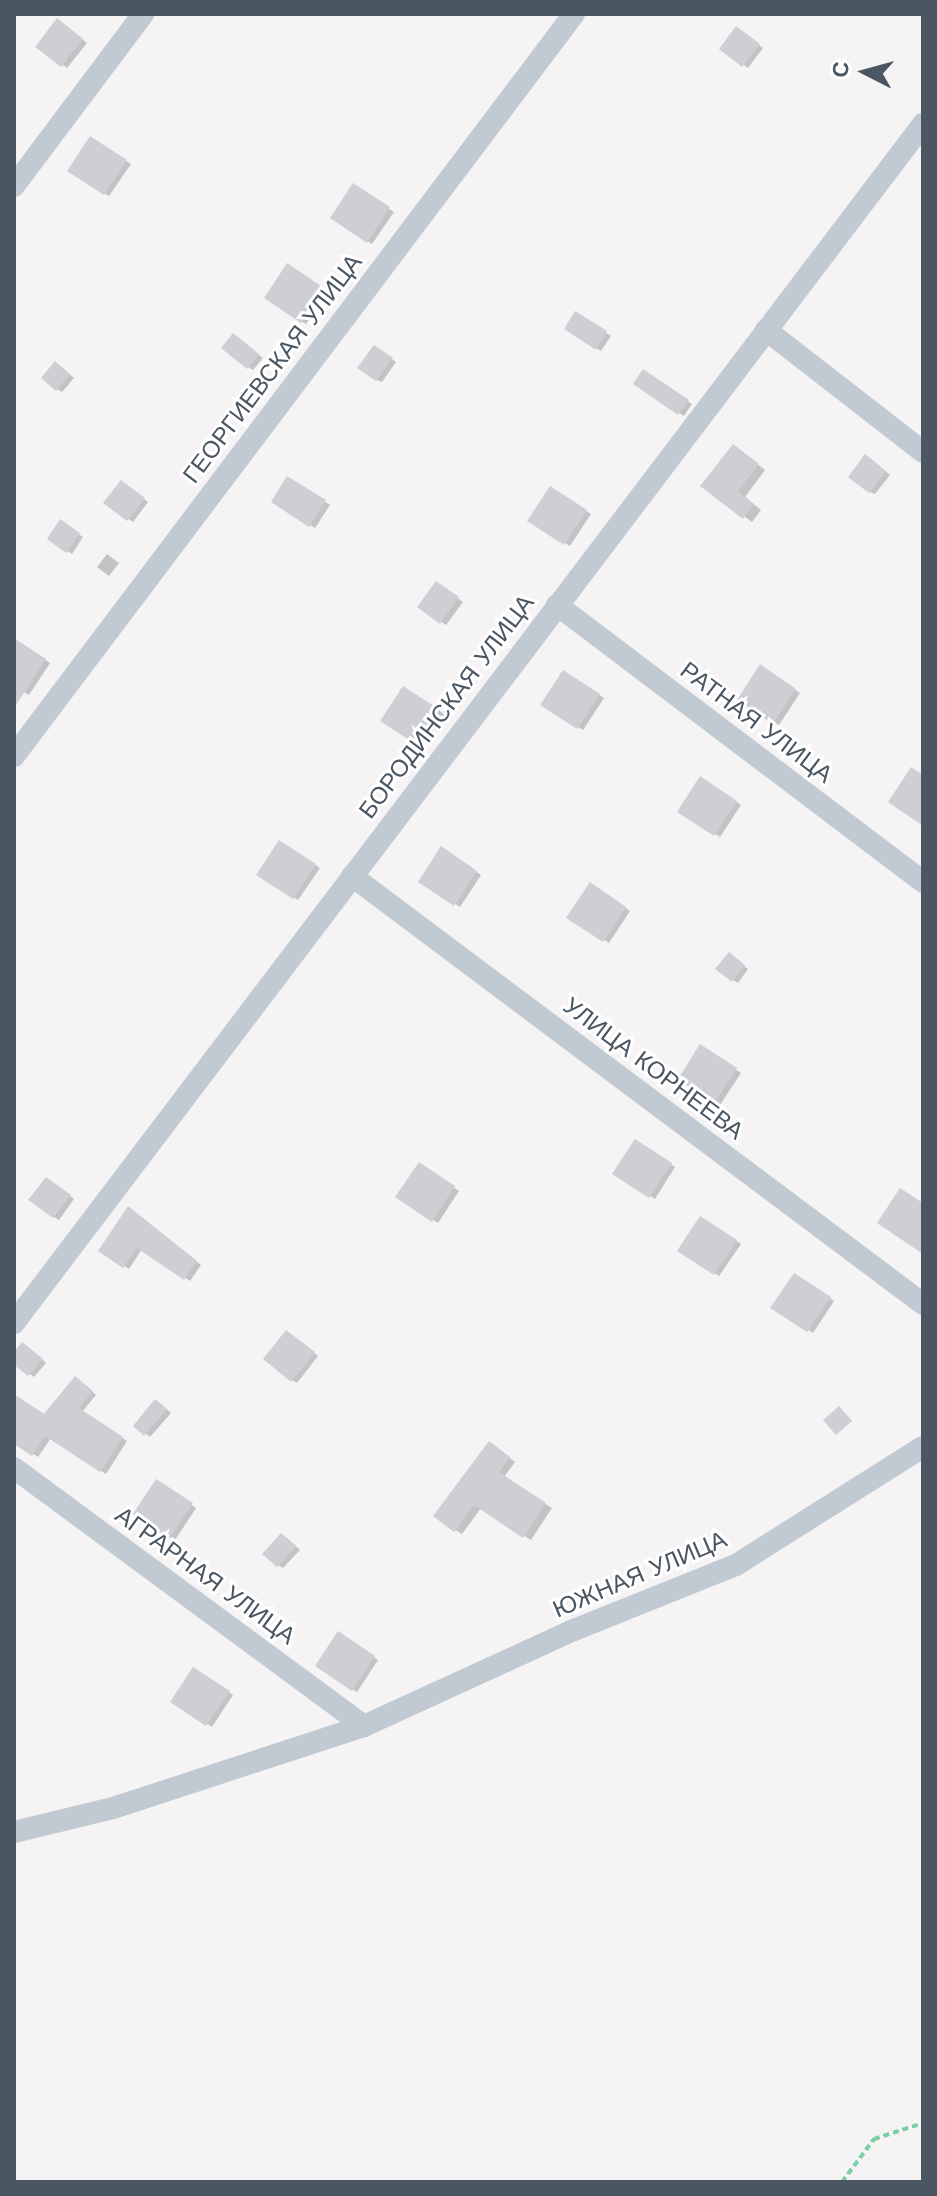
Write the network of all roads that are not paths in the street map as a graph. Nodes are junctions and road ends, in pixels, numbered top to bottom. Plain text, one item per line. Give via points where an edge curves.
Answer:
1 (143, 14) edge
2 (574, 14) edge
3 (923, 124) edge
4 (14, 186) edge
5 (766, 330) junction
6 (923, 452) edge
7 (557, 605) junction
8 (14, 756) edge
9 (352, 876) junction
10 (923, 882) edge
11 (923, 1304) edge
12 (14, 1323) edge
13 (923, 1447) edge
14 (14, 1468) edge
15 (364, 1726) junction
16 (14, 1832) edge

1 - 4 street
2 - 8 street, ГЕОРГИЕВСКАЯ УЛИЦА
3 - 5 street, БОРОДИНСКАЯ УЛИЦА
5 - 6 street
5 - 7 street, БОРОДИНСКАЯ УЛИЦА
7 - 9 street, БОРОДИНСКАЯ УЛИЦА
7 - 10 street, РАТНАЯ УЛИЦА
9 - 11 street, УЛИЦА КОРНЕЕВА
9 - 12 street, БОРОДИНСКАЯ УЛИЦА
13 - 15 street, ЮЖНАЯ УЛИЦА via 736,1565 574,1630
14 - 15 street, АГРАРНАЯ УЛИЦА
15 - 16 street, ЮЖНАЯ УЛИЦА via 113,1808

